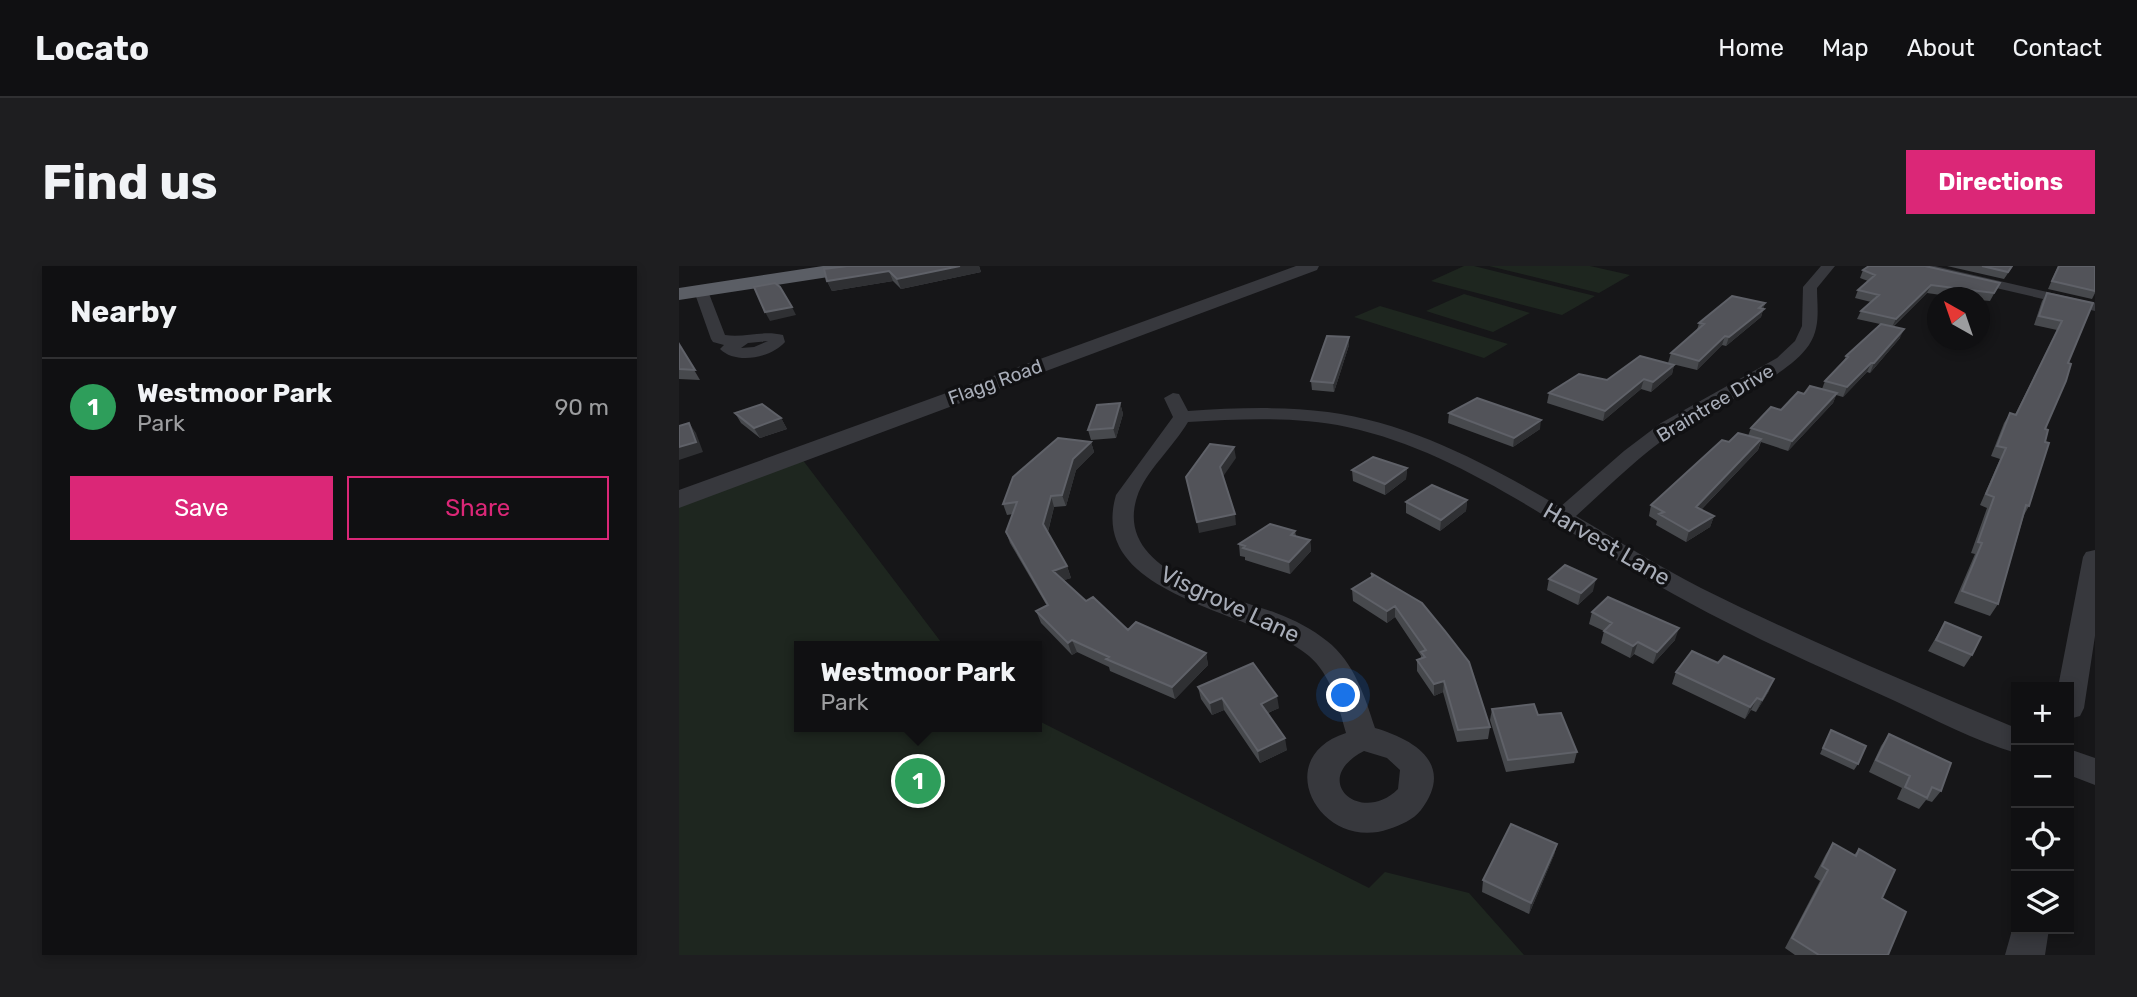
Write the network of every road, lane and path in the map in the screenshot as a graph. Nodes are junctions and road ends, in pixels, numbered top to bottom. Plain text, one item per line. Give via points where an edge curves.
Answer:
1 (861, 266) edge
2 (1311, 266) edge
3 (1828, 266) edge
4 (1918, 266) edge
5 (701, 291) junction
6 (679, 294) edge
7 (2095, 307) edge
8 (737, 342) dead end
9 (1177, 408) joint
10 (679, 500) edge
11 (1562, 517) junction
12 (2095, 557) edge
13 (2074, 682) edge
14 (1363, 739) dead end
15 (2011, 739) edge
16 (2074, 764) edge
17 (2095, 772) edge
18 (2029, 934) edge
19 (2025, 955) edge

1 - 5 highway
2 - 10 street, Flagg Road
3 - 11 street, Braintree Drive via 1810,287 1810,326 1802,343 1783,362 1668,427
4 - 7 street
5 - 6 highway
5 - 8 street via 719,339
9 - 11 street, Harvest Lane via 1349,421 1383,430 1477,470
9 - 14 street, Visgrove Lane via 1127,494 1122,512 1133,547 1167,580 1266,619 1321,651 1346,685
11 - 15 street, Harvest Lane via 1733,614
12 - 13 street
16 - 17 street
18 - 19 street

